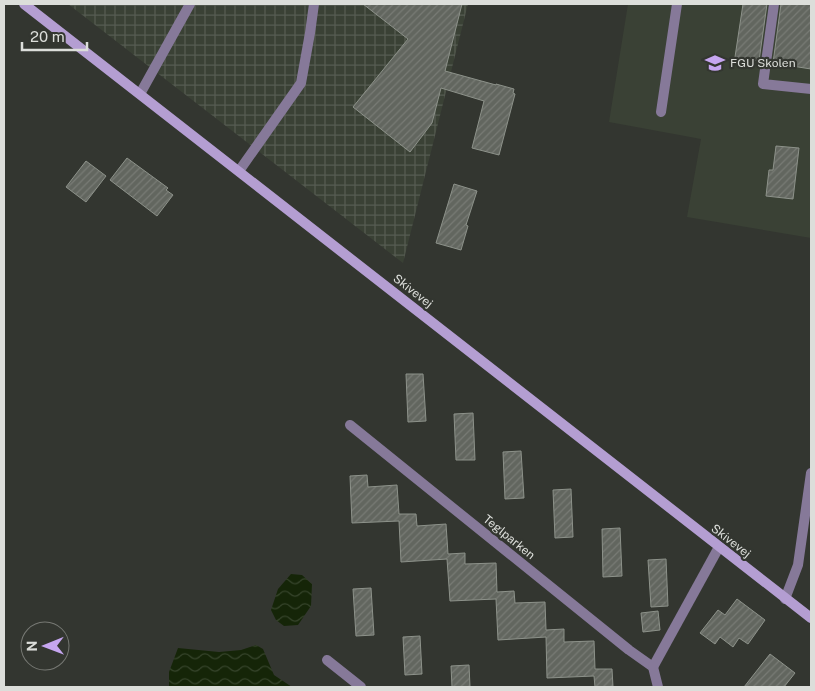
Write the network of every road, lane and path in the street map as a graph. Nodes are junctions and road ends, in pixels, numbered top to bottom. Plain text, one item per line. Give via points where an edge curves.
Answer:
1 (24, 4) edge
2 (190, 4) edge
3 (314, 4) edge
4 (677, 4) edge
5 (774, 4) edge
6 (811, 89) edge
7 (140, 94) junction
8 (661, 112) dead end
9 (239, 171) junction
10 (350, 425) dead end
11 (811, 473) edge
12 (720, 548) junction
13 (785, 599) junction
14 (811, 618) edge
15 (326, 660) dead end
16 (654, 667) junction
17 (359, 687) edge
18 (658, 687) edge

1 - 7 street, Skivevej
2 - 7 street
3 - 9 street via 301,83
4 - 8 street
5 - 6 street via 763,84
7 - 9 street, Skivevej
9 - 12 street, Skivevej
10 - 16 street, Teglparken
11 - 13 street via 798,564
12 - 13 street, Skivevej
12 - 16 street
13 - 14 street, Skivevej
15 - 17 street
16 - 18 street

